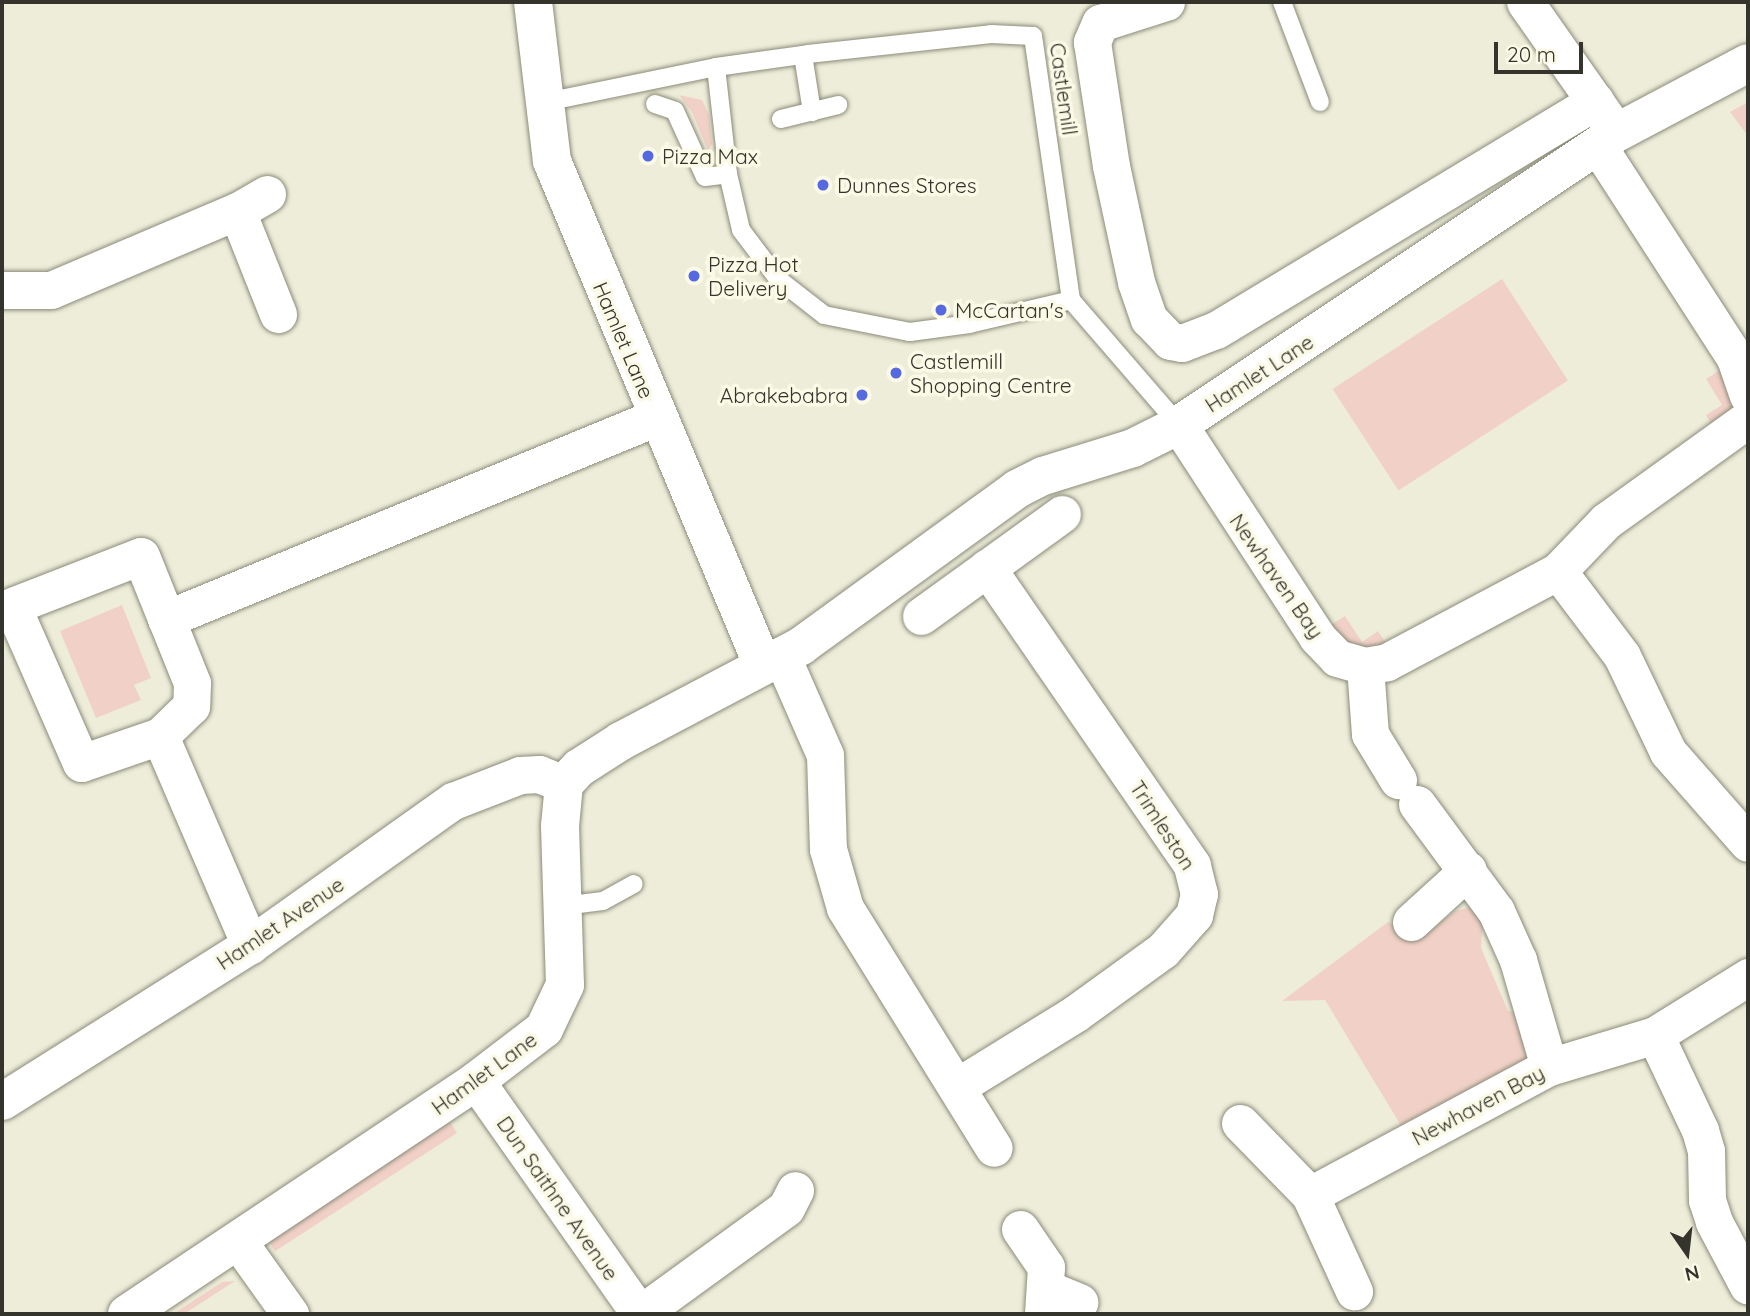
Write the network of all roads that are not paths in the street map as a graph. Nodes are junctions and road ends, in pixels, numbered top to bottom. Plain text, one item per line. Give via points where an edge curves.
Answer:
1 (533, 2) edge
2 (1166, 2) edge
3 (1282, 2) edge
4 (1525, 2) edge
5 (1091, 12) edge
6 (803, 55) junction
7 (1748, 63) edge
8 (716, 67) junction
9 (1595, 101) junction
10 (1320, 102) dead end
11 (541, 103) junction
12 (655, 104) dead end
13 (838, 105) dead end
14 (812, 112) junction
15 (781, 119) dead end
16 (1607, 139) junction
17 (728, 174) junction
18 (2, 290) edge
19 (1071, 300) junction
20 (278, 314) dead end
21 (1748, 395) edge
22 (657, 417) junction
23 (1748, 419) edge
24 (1179, 425) junction
25 (1062, 514) dead end
26 (987, 568) junction
27 (1559, 571) junction
28 (7, 594) edge
29 (921, 616) dead end
30 (166, 619) junction
31 (773, 662) junction
32 (1365, 666) junction
33 (160, 736) junction
34 (564, 784) junction
35 (1748, 844) edge
36 (1468, 870) junction
37 (634, 884) dead end
38 (563, 905) junction
39 (1410, 922) dead end
40 (250, 945) junction
41 (1748, 977) edge
42 (1655, 1035) junction
43 (1549, 1067) junction
44 (476, 1081) junction
45 (958, 1086) junction
46 (2, 1101) edge
47 (1240, 1123) dead end
48 (994, 1148) dead end
49 (795, 1190) dead end
50 (1310, 1195) junction
51 (1020, 1229) dead end
52 (238, 1241) junction
53 (1748, 1286) edge
54 (1354, 1291) dead end
55 (1056, 1302) edge
56 (127, 1314) edge
57 (290, 1314) edge
58 (640, 1314) edge

1 - 11 street, Hamlet Lane
2 - 5 street
3 - 10 lane
4 - 9 street
5 - 9 street via 1095,70 1136,282 1149,319 1170,341 1182,343 1216,330
6 - 8 lane, Castlemill
6 - 14 lane
6 - 19 lane, Castlemill via 991,34 1033,36
7 - 16 street, Hamlet Lane
8 - 11 lane, Castlemill
8 - 17 lane
9 - 16 street
11 - 22 street, Hamlet Lane via 551,161 569,212
12 - 17 lane via 675,111 705,177
13 - 14 lane
14 - 15 lane
16 - 21 street via 1735,358
16 - 24 street, Hamlet Lane
17 - 19 lane via 741,230 778,279 824,315 910,332 970,324
18 - 20 street via 51,290 252,202
19 - 24 lane
22 - 30 street
22 - 31 street, Hamlet Lane
23 - 27 street via 1606,521
24 - 31 street, Hamlet Lane via 1133,448 1043,476 1017,489
24 - 32 street, Newhaven Bay via 1317,637 1338,658
25 - 26 street
26 - 29 street
26 - 45 street, Trimleston via 1192,865 1199,894 1194,915 1163,950 1076,1013
27 - 32 street via 1387,662
27 - 35 street via 1622,656 1668,752
28 - 30 street via 141,556
28 - 33 street via 82,763
30 - 33 street via 192,683 191,706
31 - 34 street, Hamlet Lane via 621,741 579,768
31 - 45 street via 825,755 828,849 845,908
32 - 36 street via 1370,734
33 - 40 street
34 - 38 street, Hamlet Lane via 560,826
34 - 40 street, Hamlet Avenue via 539,774 520,775 453,800
36 - 39 street
36 - 43 street via 1496,911 1518,960
37 - 38 lane via 603,901
38 - 44 street, Hamlet Lane via 565,985 556,1009 544,1029
40 - 46 street, Hamlet Avenue
41 - 42 street, Newhaven Bay
42 - 43 street, Newhaven Bay
42 - 53 street via 1700,1130 1706,1151 1707,1200 1714,1222
43 - 50 street, Newhaven Bay
44 - 52 street, Hamlet Lane
44 - 58 street, Dun Saithne Avenue
45 - 48 street
47 - 50 street
49 - 58 street via 786,1208
50 - 54 street
51 - 55 street via 1046,1267
52 - 56 street, Hamlet Lane
52 - 57 street

